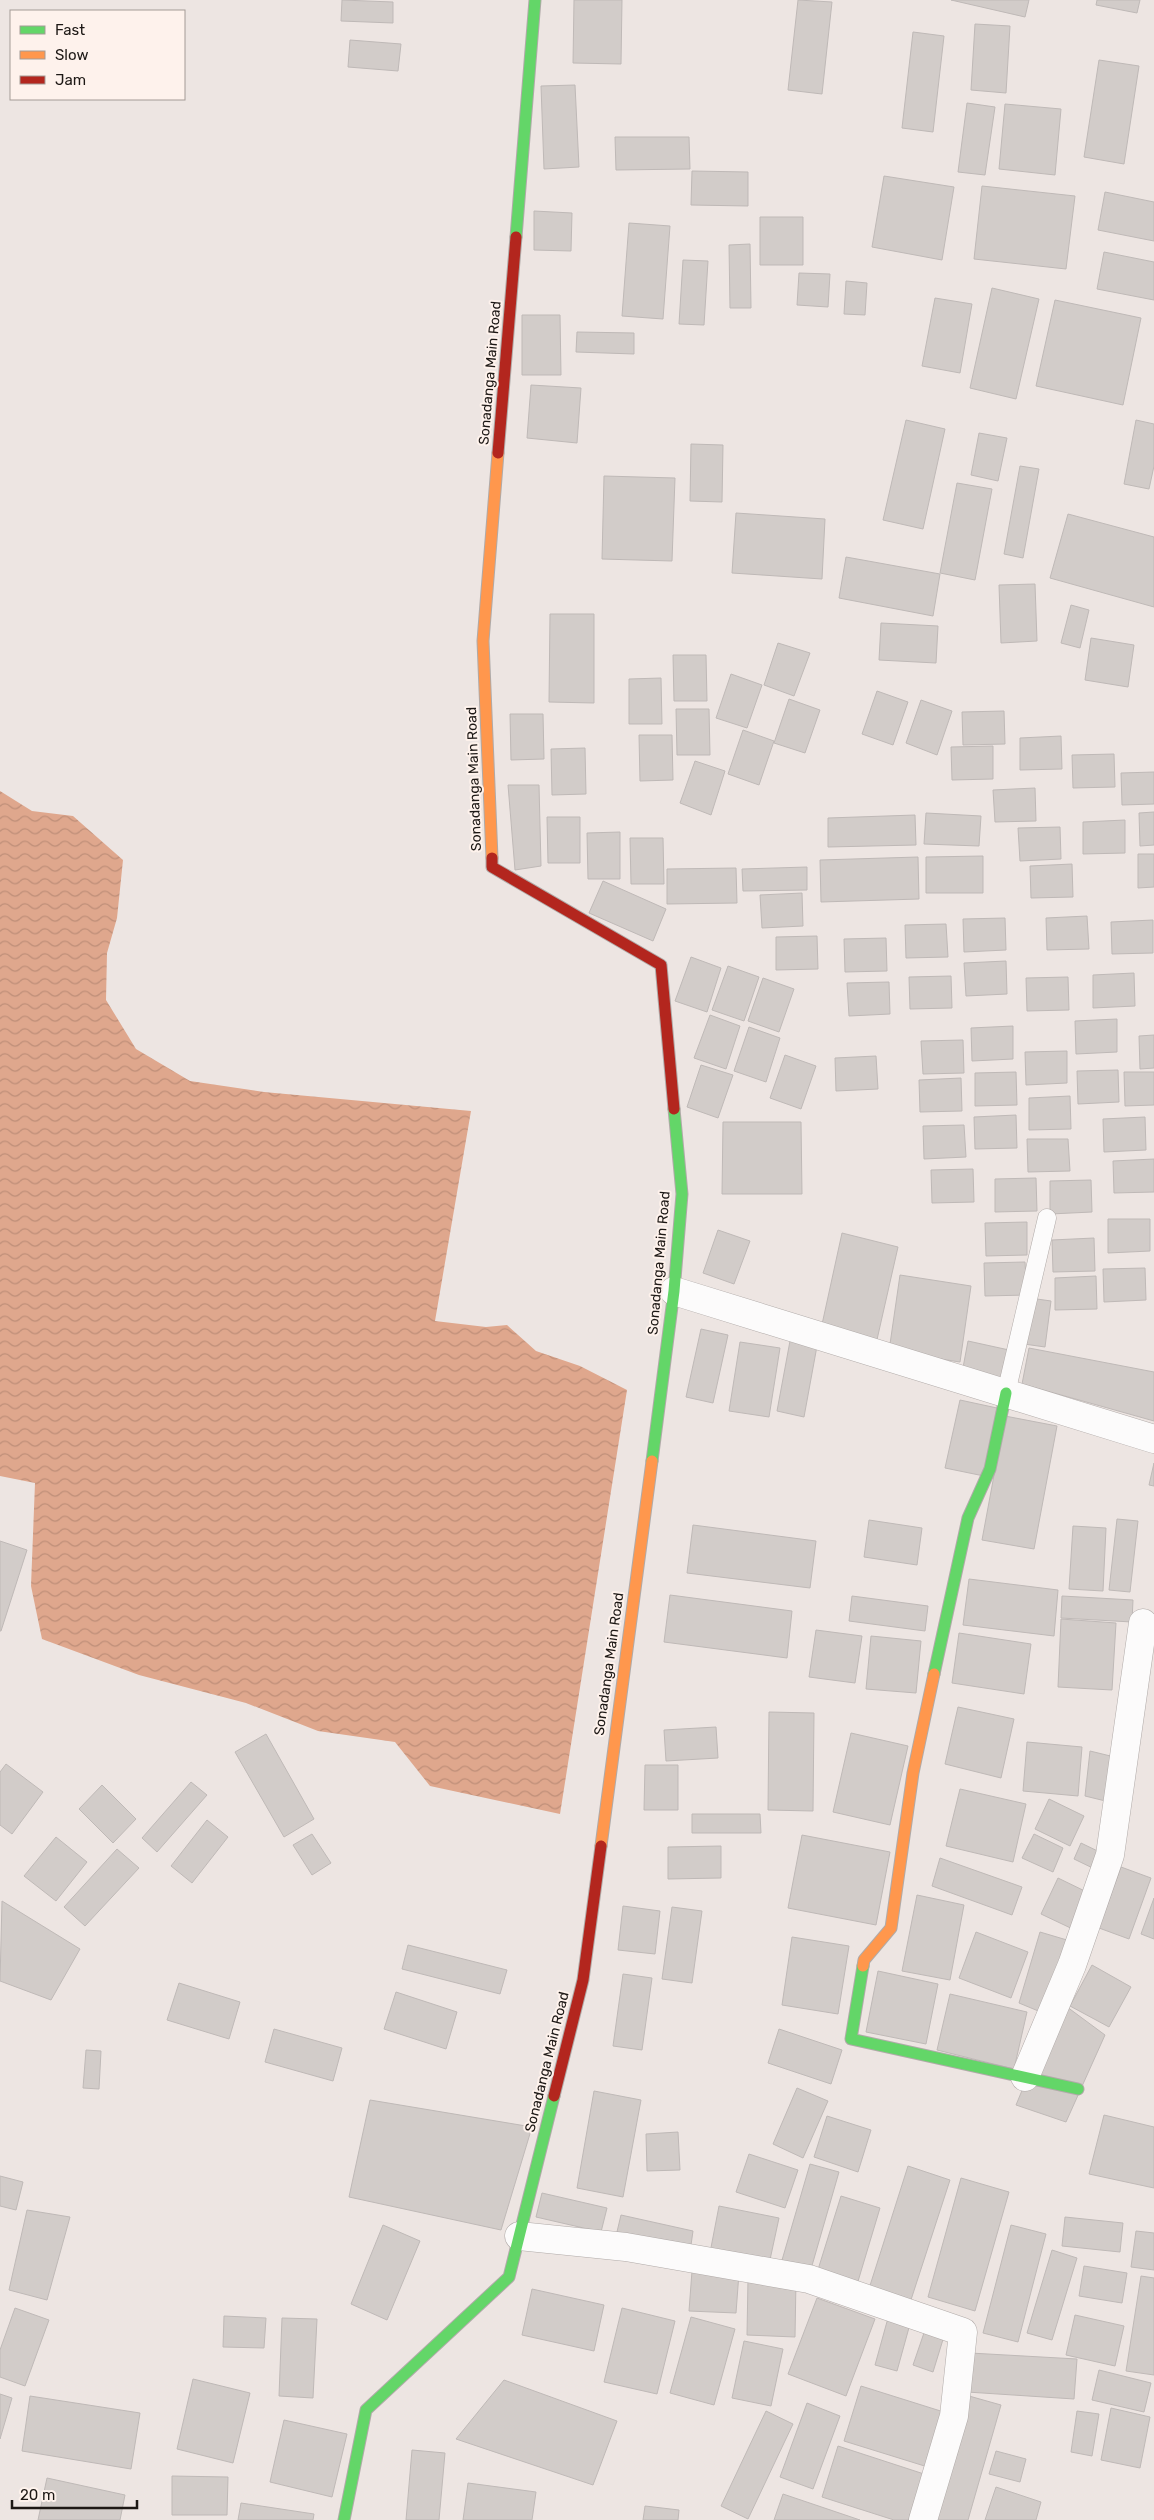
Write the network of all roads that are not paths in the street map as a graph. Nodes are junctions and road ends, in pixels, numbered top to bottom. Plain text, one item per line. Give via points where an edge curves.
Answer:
1 (535, 0) edge
2 (1047, 1218) dead end
3 (674, 1291) junction
4 (1006, 1393) junction
5 (1154, 1439) edge
6 (1143, 1622) dead end
7 (1025, 2077) junction
8 (1078, 2089) dead end
9 (519, 2236) junction
10 (344, 2520) edge
11 (923, 2520) edge

1 - 3 street, Sonadanga Main Road via 484,641 492,867 661,965 682,1194
2 - 4 lane
3 - 4 street
3 - 9 street, Sonadanga Main Road via 583,1980
4 - 5 street
4 - 7 street via 990,1469 968,1518 912,1773 891,1928 864,1960 851,2039
6 - 7 street via 1110,1855 1072,1965
7 - 8 street
9 - 10 street, Sonadanga Main Road via 508,2277 366,2410
9 - 11 street via 626,2247 810,2279 963,2332 954,2416

